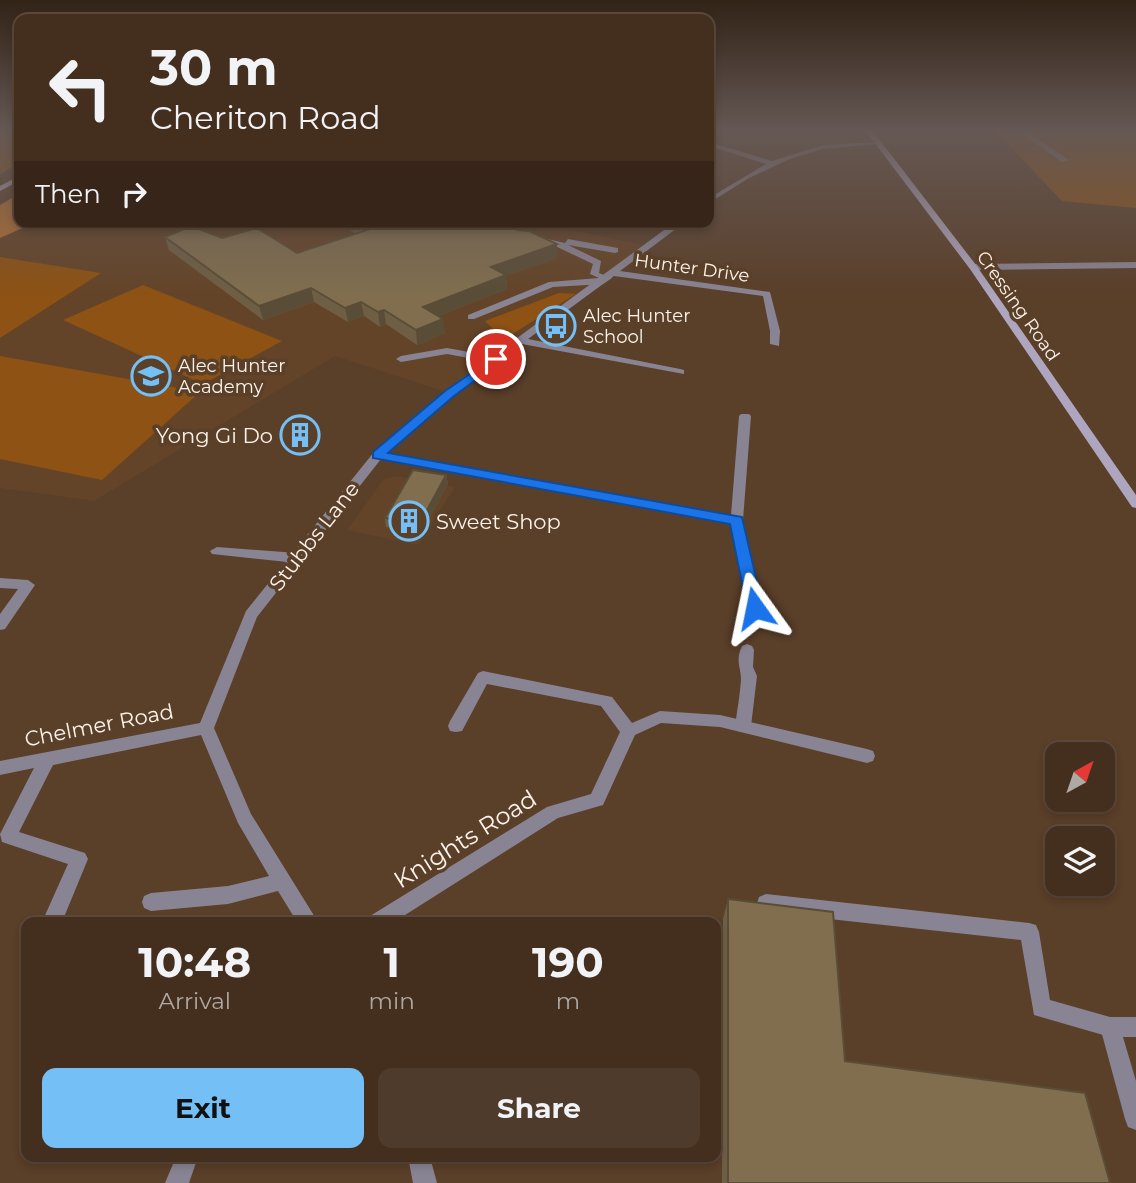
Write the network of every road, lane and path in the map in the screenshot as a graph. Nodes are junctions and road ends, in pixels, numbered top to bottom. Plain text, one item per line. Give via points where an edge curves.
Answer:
1 (733, 185) edge
2 (908, 185) edge
3 (714, 190) edge
4 (722, 191) junction
5 (714, 197) edge
6 (673, 228) edge
7 (542, 237) junction
8 (522, 239) edge
9 (615, 250) dead end
10 (1136, 265) edge
11 (972, 267) junction
12 (607, 277) junction
13 (471, 317) dead end
14 (522, 341) junction
15 (775, 344) dead end
16 (401, 359) dead end
17 (496, 359) junction
18 (680, 372) dead end
19 (745, 416) dead end
20 (378, 455) junction
21 (1136, 504) edge
22 (737, 520) junction
23 (217, 551) dead end
24 (297, 558) junction
25 (0, 583) edge
26 (755, 608) dead end
27 (0, 625) edge
28 (747, 650) dead end
29 (456, 726) dead end
30 (743, 726) junction
31 (206, 728) junction
32 (629, 731) junction
33 (867, 756) dead end
34 (47, 759) junction
35 (0, 768) edge
36 (282, 881) junction
37 (150, 902) dead end
38 (766, 902) edge
39 (54, 917) edge
40 (305, 917) edge
41 (385, 917) edge
42 (1110, 1027) junction
43 (1136, 1027) edge
44 (1136, 1119) edge
45 (185, 1162) edge
46 (420, 1162) edge
47 (177, 1183) edge
48 (425, 1183) edge

1 - 4 street
2 - 11 street, Cressing Road
3 - 4 street
4 - 5 street
6 - 12 street, Stubbs Lane
7 - 8 street
7 - 9 street
7 - 12 street via 598,263 594,274
10 - 11 street
11 - 21 street, Cressing Road
12 - 13 street, Hunter Drive via 552,284
12 - 14 street, Stubbs Lane
12 - 15 street, Hunter Drive via 767,295
14 - 17 street, Stubbs Lane
14 - 18 street
16 - 17 street via 447,351
17 - 20 street, Stubbs Lane
19 - 22 street
20 - 22 street
20 - 24 street, Stubbs Lane
22 - 26 street
23 - 24 street
24 - 31 street, Stubbs Lane via 251,615
25 - 27 street via 28,585
28 - 30 street
29 - 32 street via 483,677 606,701
30 - 32 street via 660,717
30 - 33 street
31 - 34 street, Chelmer Road
31 - 36 street via 244,818
32 - 41 street, Knights Road via 597,800 553,812
34 - 35 street, Chelmer Road
34 - 39 street via 8,836 79,859
36 - 37 street via 228,895
36 - 40 street
38 - 42 street via 1029,932 1041,1008
42 - 43 street
42 - 44 street
45 - 47 street
46 - 48 street

